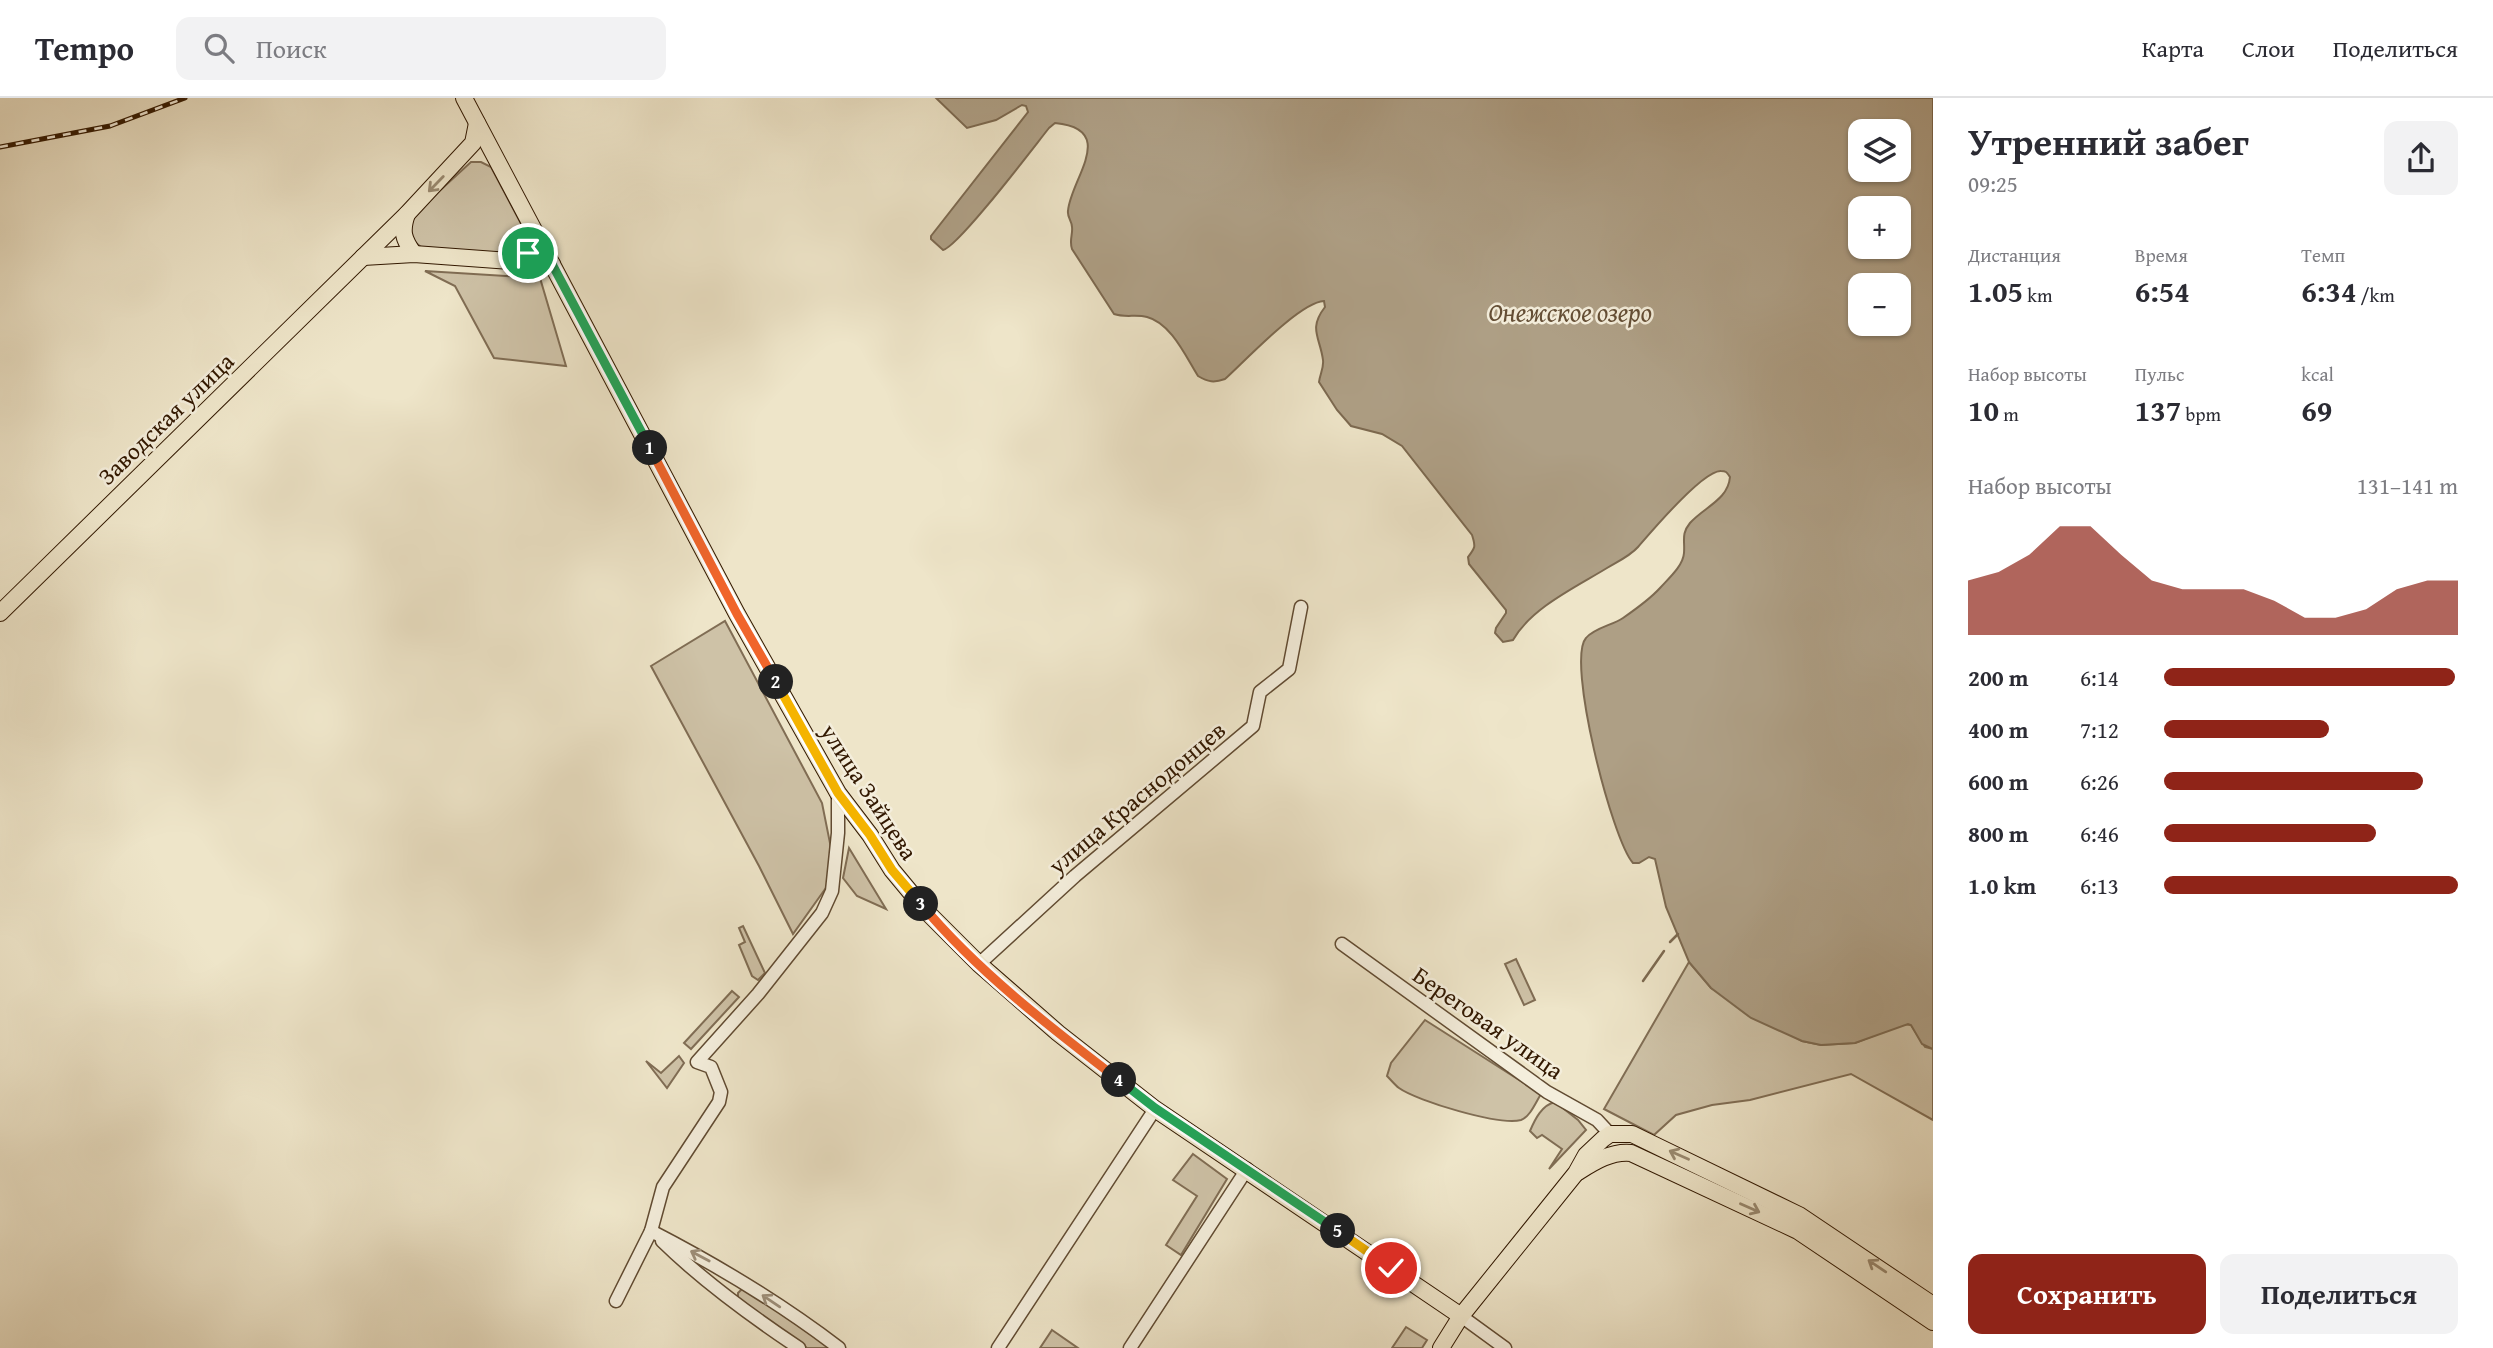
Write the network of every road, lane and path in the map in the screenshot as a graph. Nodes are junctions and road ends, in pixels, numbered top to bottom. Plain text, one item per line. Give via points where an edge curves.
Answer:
1 (464, 98) edge
2 (477, 123) junction
3 (464, 155) junction
4 (497, 163) junction
5 (407, 214) junction
6 (535, 233) junction
7 (414, 254) junction
8 (363, 257) junction
9 (513, 261) junction
10 (552, 264) junction
11 (1301, 607) dead end
12 (0, 613) edge
13 (838, 793) junction
14 (1342, 944) dead end
15 (979, 964) junction
16 (1155, 1108) junction
17 (1615, 1133) junction
18 (1618, 1154) junction
19 (1247, 1169) junction
20 (1576, 1173) junction
21 (651, 1231) junction
22 (747, 1284) junction
23 (732, 1300) junction
24 (615, 1301) dead end
25 (1933, 1305) edge
26 (1461, 1316) junction
27 (1933, 1322) edge
28 (799, 1348) edge
29 (839, 1348) edge
30 (998, 1348) edge
31 (1130, 1348) edge
32 (1441, 1348) edge
33 (1505, 1348) edge

1 - 2 main road, улица Зайцева
2 - 3 main road via 473,143
2 - 4 main road, улица Зайцева
3 - 4 main road via 487,155
3 -> 5 main road, Заводская улица
4 - 6 main road, улица Зайцева
5 - 7 main road via 402,229
5 - 8 main road, Заводская улица
6 - 9 main road via 528,253
6 - 10 main road, улица Зайцева
7 - 8 main road
7 - 9 main road
8 - 12 main road, Заводская улица
9 - 10 main road
10 - 13 main road, улица Зайцева via 737,614
11 - 15 street, улица Краснодонцев via 1289,670 1260,692 1253,726
13 - 15 main road, улица Зайцева via 892,870
13 - 21 street via 832,891 822,913 790,954 697,1062 711,1067 721,1092 719,1102 663,1187
14 - 17 street, Береговая улица via 1547,1092
15 - 16 main road, улица Зайцева
16 - 19 main road, улица Зайцева
16 - 30 street
17 - 18 main road via 1608,1146
17 - 20 main road via 1586,1155
25 -> 17 main road via 1799,1215 1632,1134
18 - 20 main road
18 -> 27 main road via 1631,1153 1798,1231
19 - 26 main road, улица Зайцева
19 - 31 street
20 - 26 main road
22 -> 21 street
21 - 23 street
21 - 24 street
22 - 23 street via 735,1287
29 -> 22 street
23 - 28 street
26 - 32 main road
26 - 33 street, улица Зайцева

